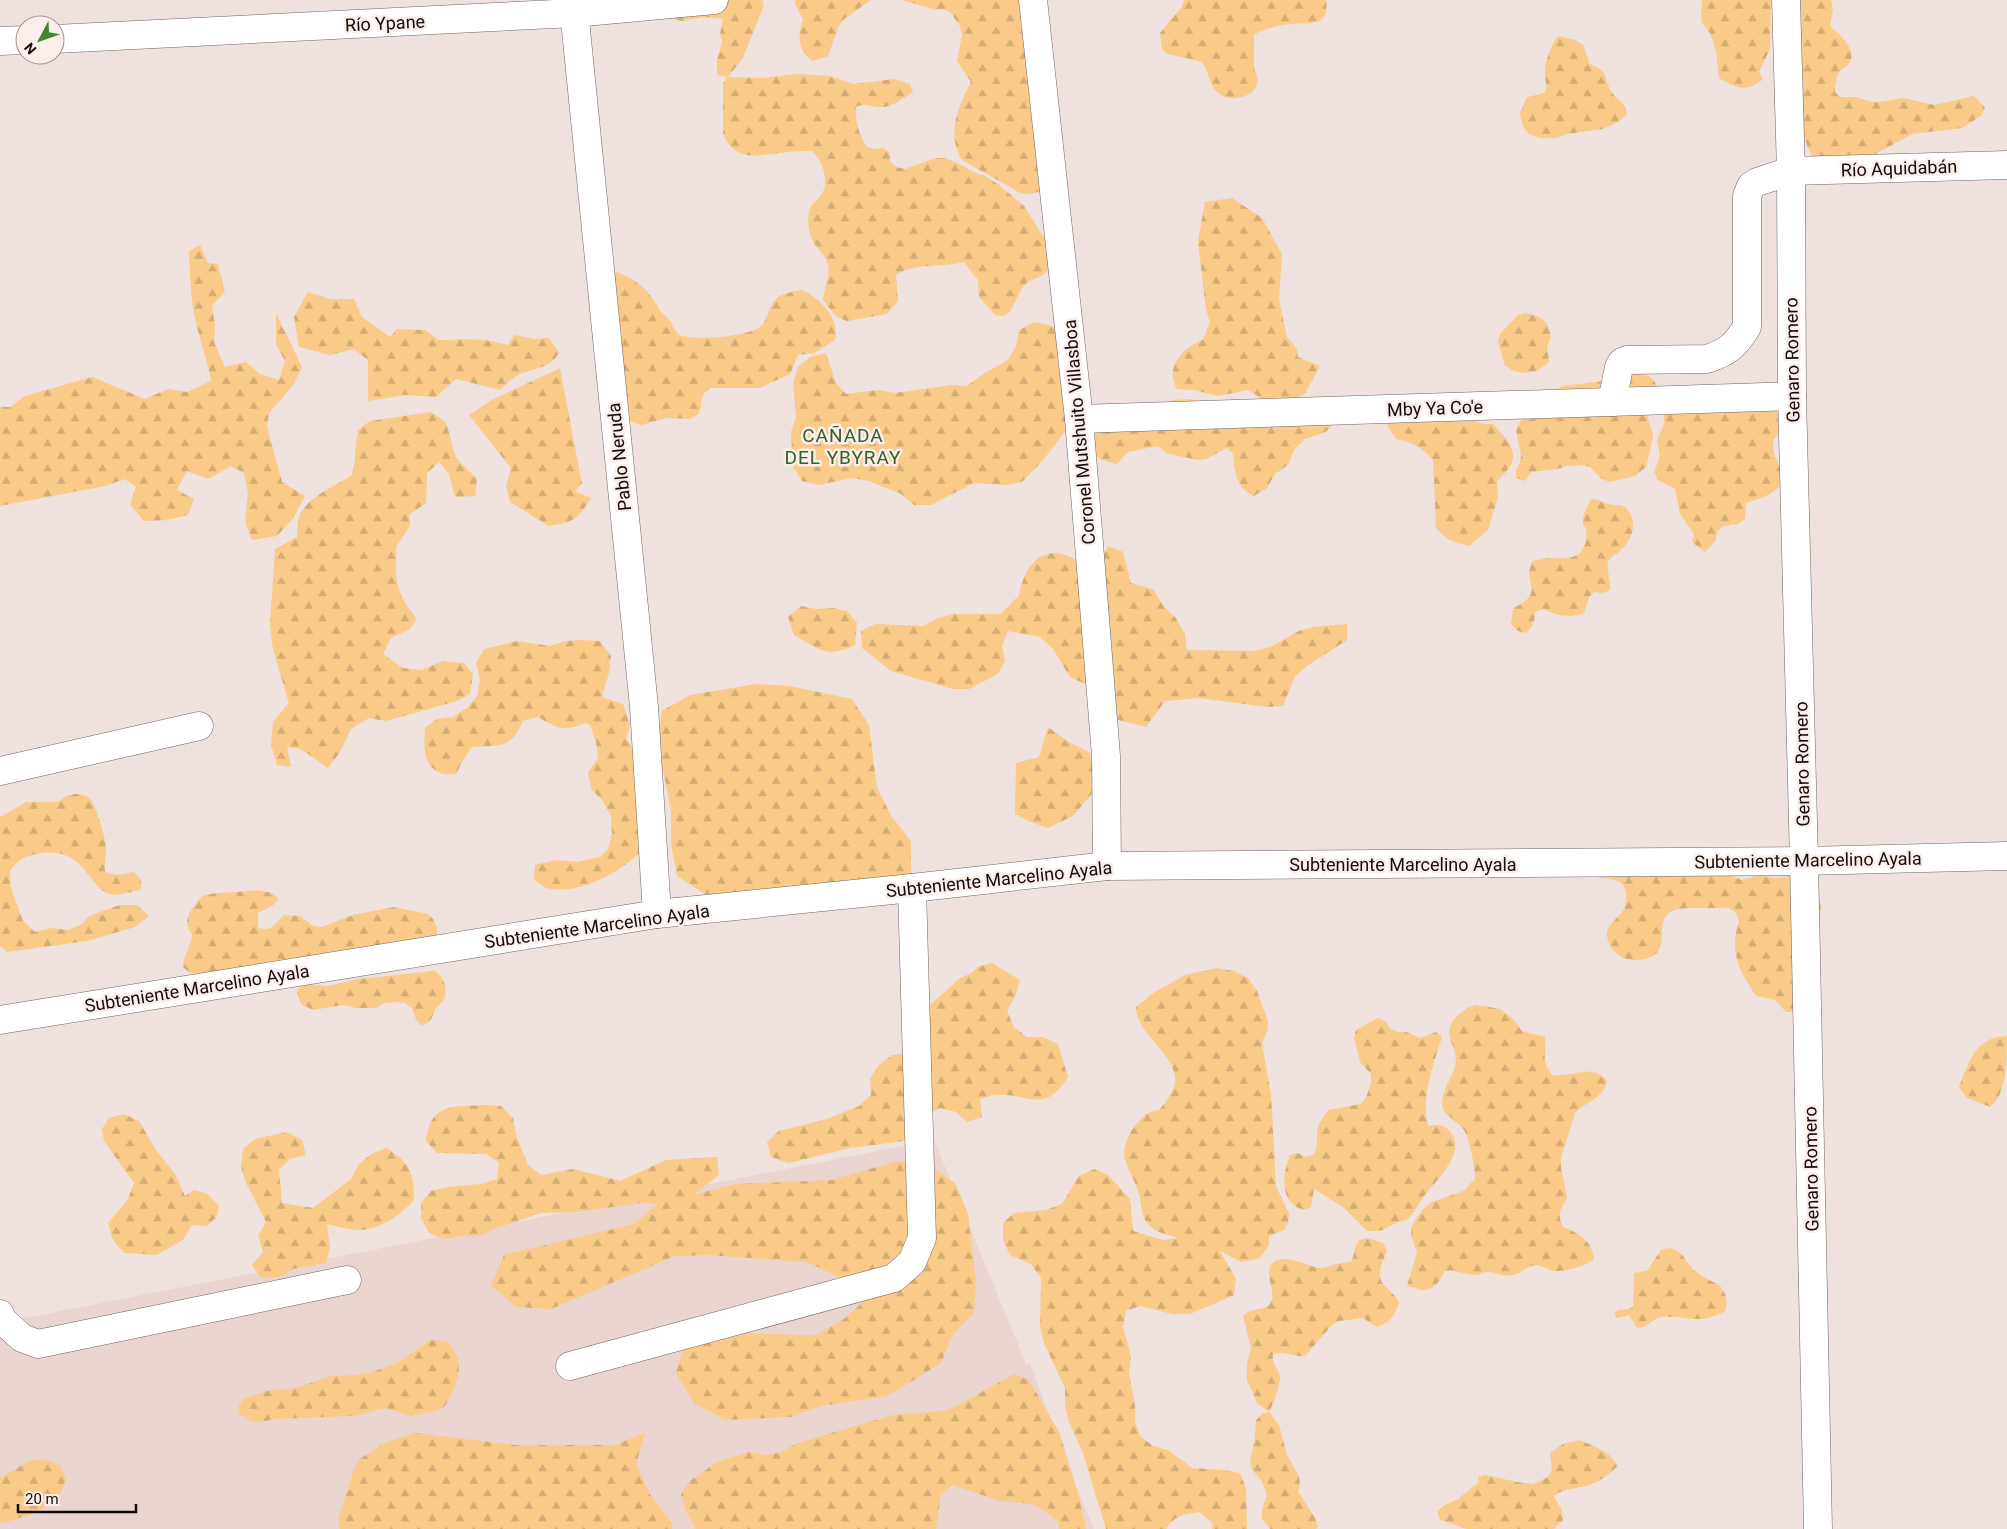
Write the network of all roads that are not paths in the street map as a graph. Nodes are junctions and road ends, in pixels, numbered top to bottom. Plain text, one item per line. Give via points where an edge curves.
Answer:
1 (714, 0) edge
2 (1033, 0) edge
3 (1786, 0) edge
4 (573, 7) edge
5 (65, 38) edge
6 (15, 41) edge
7 (0, 42) edge
8 (2007, 164) edge
9 (1791, 171) junction
10 (1792, 396) junction
11 (1612, 402) junction
12 (1079, 419) junction
13 (199, 726) dead end
14 (0, 772) edge
15 (2007, 856) edge
16 (1804, 861) junction
17 (1107, 866) junction
18 (912, 888) junction
19 (657, 914) junction
20 (0, 1020) edge
21 (347, 1280) dead end
22 (0, 1314) edge
23 (570, 1366) dead end
24 (1818, 1529) edge

1 - 4 street, Río Ypane
2 - 12 street, Coronel Mutshuito Villasboa
3 - 9 street, Genaro Romero
4 - 5 street, Río Ypane
4 - 19 street, Pablo Neruda via 644,707
6 - 7 street
8 - 9 street, Río Aquidabán
9 - 10 street, Genaro Romero
9 - 11 street, Río Aquidabán via 1757,182 1751,186 1747,196 1747,327 1736,344 1707,359 1622,362 1618,367
10 - 11 street, Mby Ya Co'e
10 - 16 street, Genaro Romero
11 - 12 street, Mby Ya Co'e
12 - 17 street, Coronel Mutshuito Villasboa via 1106,756
13 - 14 street
15 - 16 street, Subteniente Marcelino Ayala
16 - 17 street, Subteniente Marcelino Ayala
16 - 24 street, Genaro Romero
17 - 18 street, Subteniente Marcelino Ayala
18 - 19 street, Subteniente Marcelino Ayala
18 - 23 street via 922,1238 912,1262 894,1278
19 - 20 street, Subteniente Marcelino Ayala
21 - 22 street via 38,1344 22,1338 1,1319

